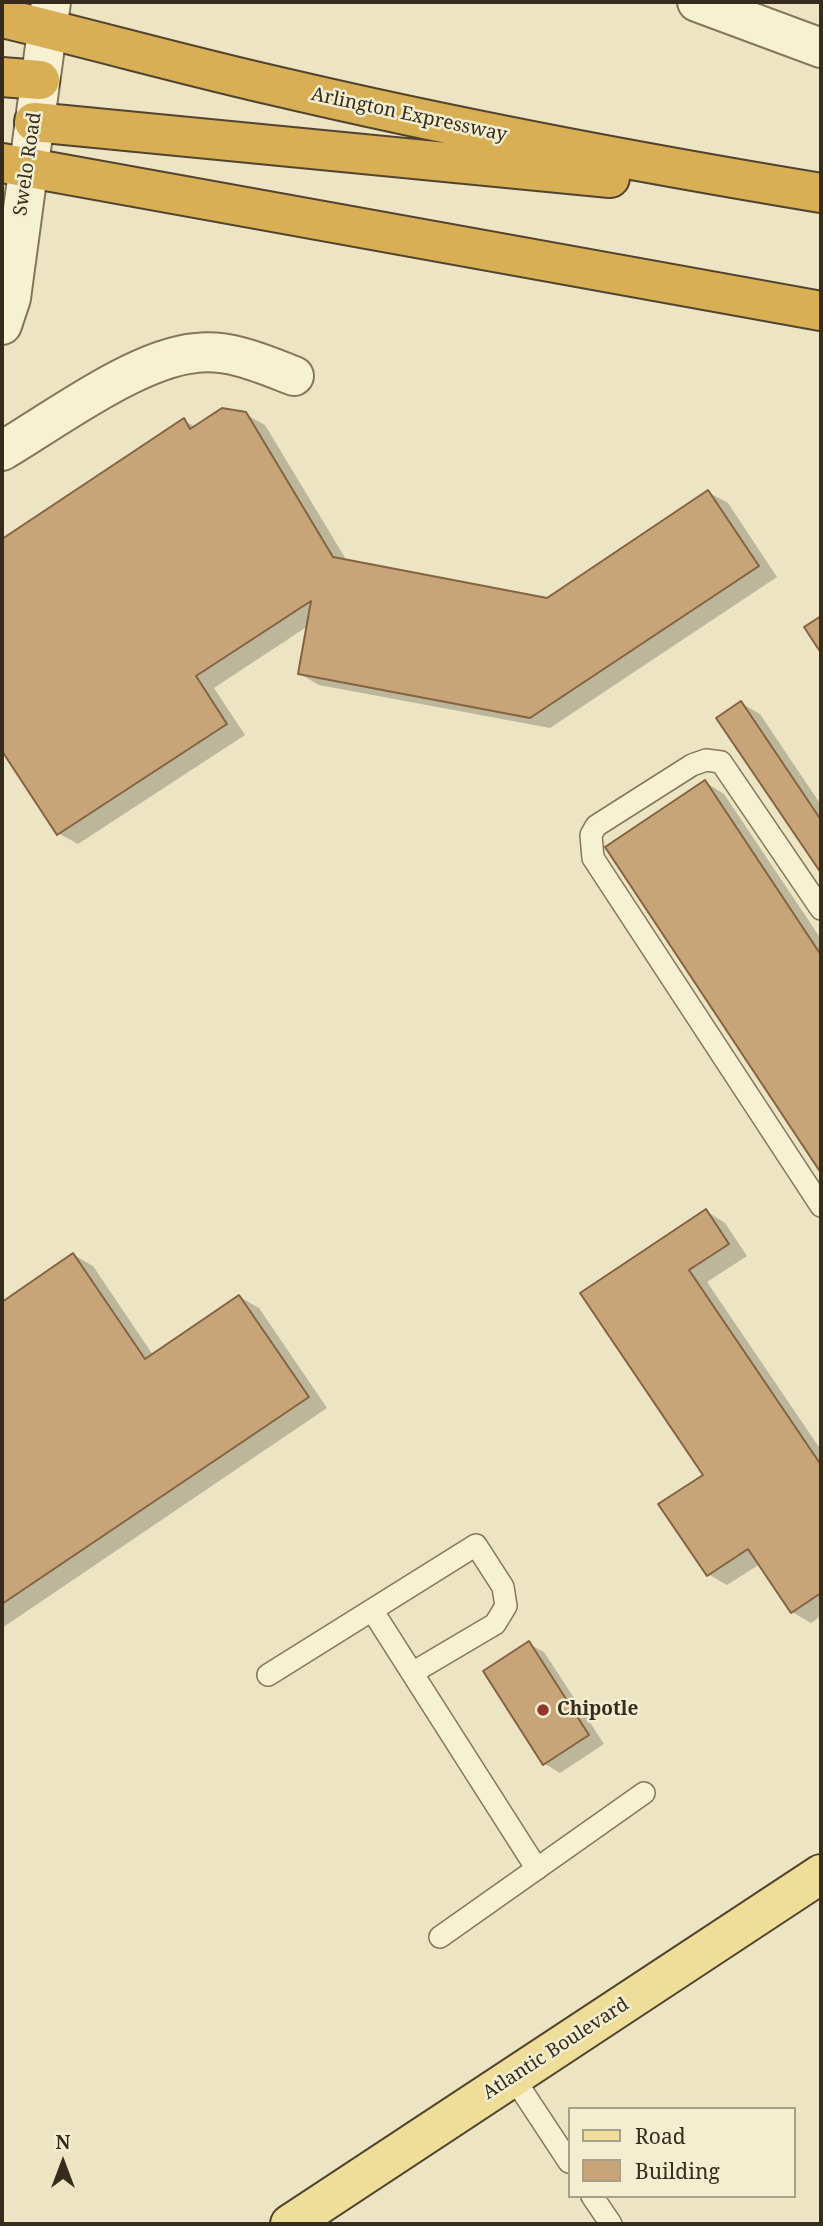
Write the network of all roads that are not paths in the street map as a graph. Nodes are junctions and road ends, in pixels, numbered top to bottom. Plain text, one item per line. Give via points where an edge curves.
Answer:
1 (697, 2) edge
2 (49, 15) edge
3 (2, 18) edge
4 (821, 48) edge
5 (2, 77) edge
6 (40, 80) junction
7 (34, 122) junction
8 (15, 165) edge
9 (821, 193) edge
10 (821, 199) edge
11 (821, 311) edge
12 (2, 325) edge
13 (294, 376) dead end
14 (2, 452) edge
15 (821, 909) edge
16 (821, 1206) edge
17 (372, 1610) junction
18 (412, 1673) junction
19 (268, 1675) dead end
20 (645, 1793) dead end
21 (537, 1869) junction
22 (821, 1874) edge
23 (440, 1937) dead end
24 (513, 2077) junction
25 (568, 2160) edge
26 (593, 2198) edge
27 (290, 2224) edge
28 (611, 2224) edge

1 - 4 street
2 - 3 highway, Arlington Expressway
2 - 6 street, Swelo Road
2 - 9 highway, Arlington Expressway via 205,70 589,152
5 - 6 highway
6 - 7 street, Swelo Road
7 - 8 street, Swelo Road
7 - 10 highway
8 - 11 highway
8 - 12 street, Swelo Road via 11,298
13 - 14 street via 239,356 196,353 142,369
15 - 16 lane via 721,762 691,765 596,826 590,835 593,858
17 - 18 lane
17 - 18 lane via 476,1545 503,1587 506,1606 495,1624
17 - 19 lane
18 - 21 lane
20 - 21 lane
21 - 23 lane
22 - 24 main road, Atlantic Boulevard
24 - 25 lane
24 - 27 main road, Atlantic Boulevard
26 - 28 lane

